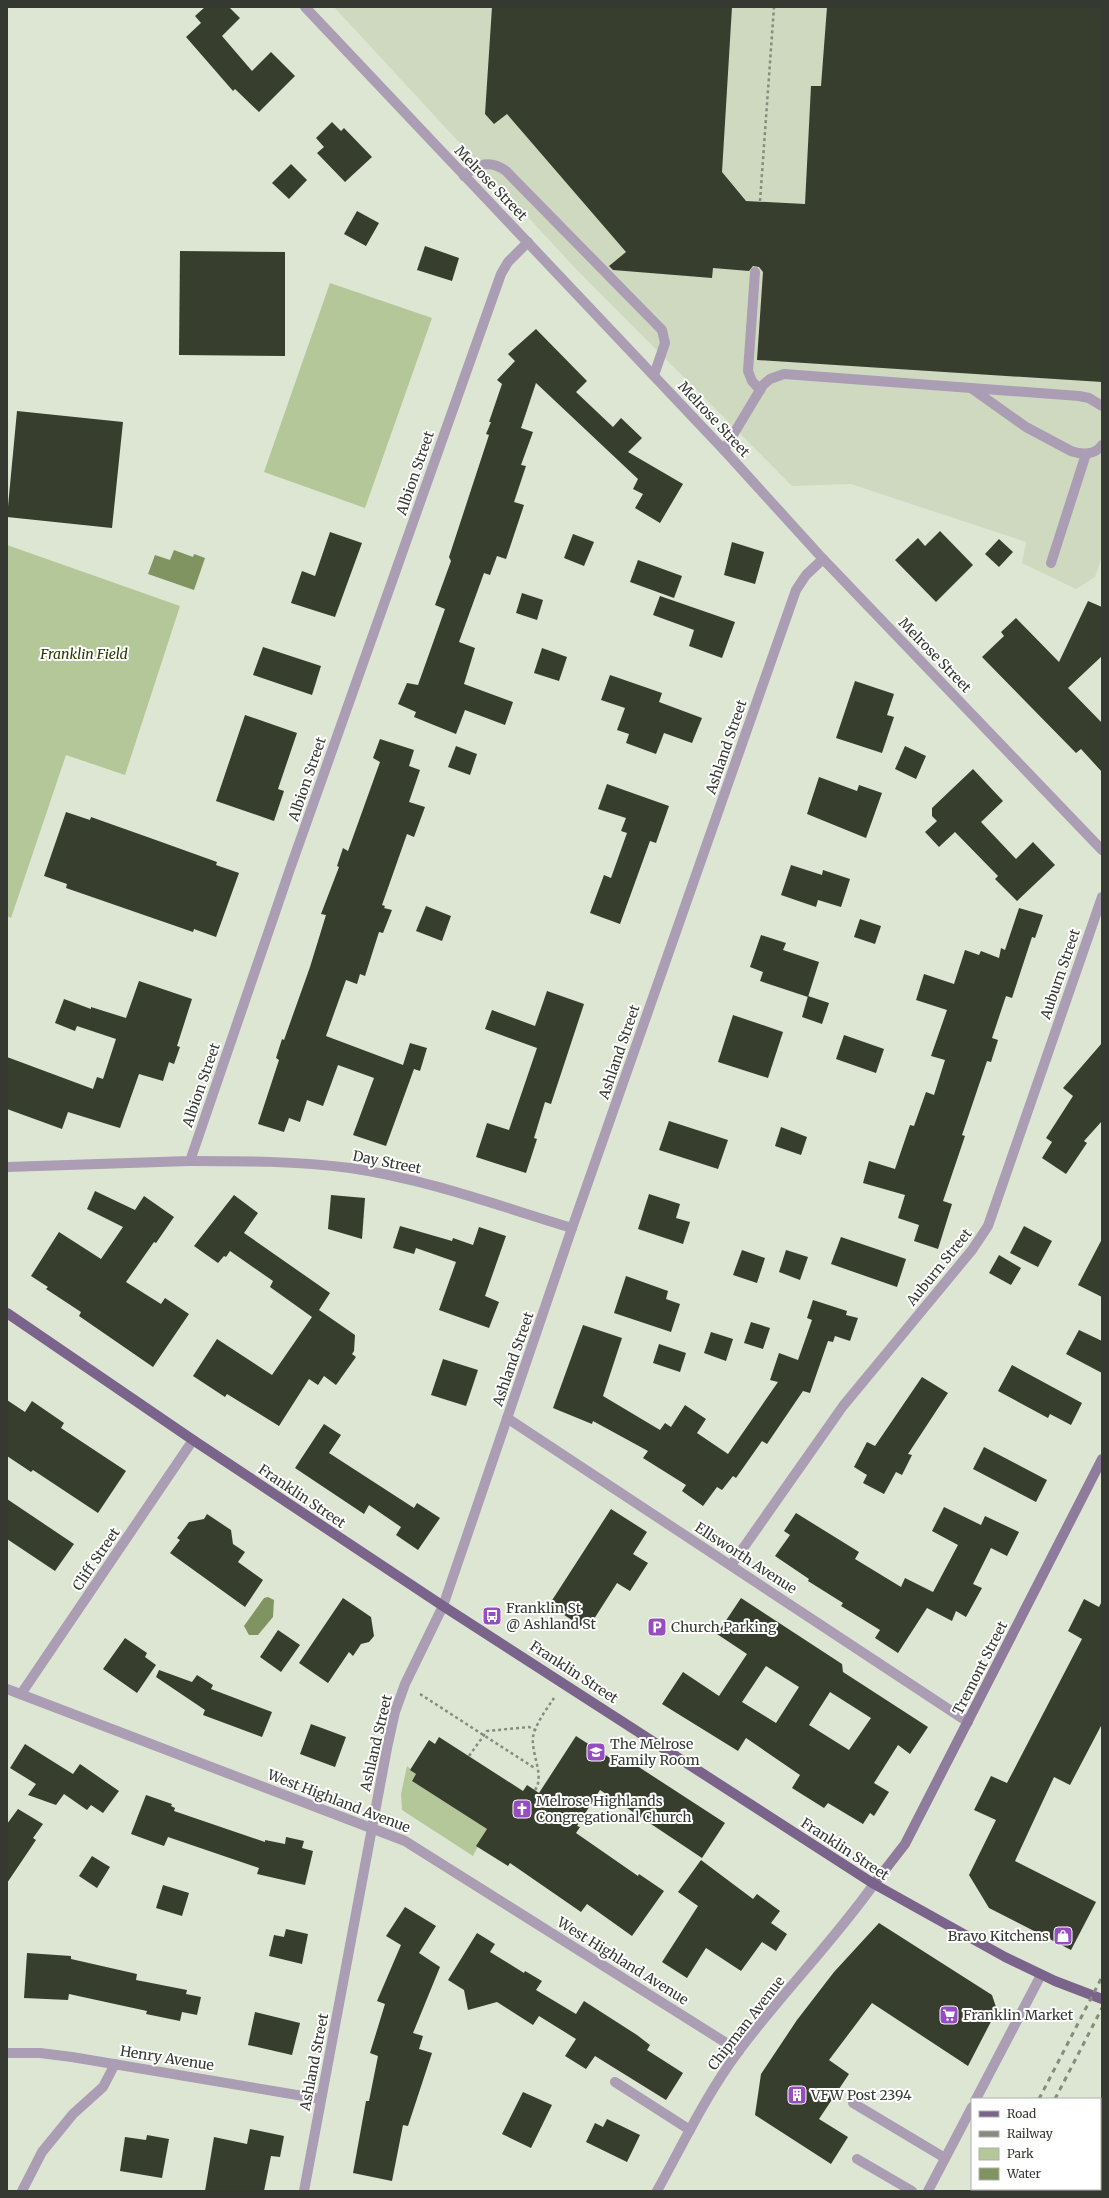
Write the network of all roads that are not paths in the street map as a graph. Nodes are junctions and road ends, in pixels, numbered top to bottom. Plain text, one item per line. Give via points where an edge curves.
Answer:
1 (305, 7) edge
2 (464, 176) junction
3 (528, 242) junction
4 (755, 272) dead end
5 (654, 375) junction
6 (971, 388) junction
7 (760, 390) junction
8 (1102, 406) edge
9 (1102, 445) edge
10 (724, 450) junction
11 (1086, 454) junction
12 (823, 559) junction
13 (1051, 563) dead end
14 (1102, 850) edge
15 (1102, 897) edge
16 (190, 1161) junction
17 (7, 1167) edge
18 (572, 1228) junction
19 (7, 1313) edge
20 (507, 1418) junction
21 (193, 1440) junction
22 (1102, 1459) edge
23 (732, 1564) junction
24 (443, 1606) junction
25 (7, 1689) edge
26 (21, 1694) junction
27 (968, 1722) junction
28 (372, 1828) junction
29 (874, 1884) junction
30 (1041, 1974) junction
31 (1102, 1999) edge
32 (739, 2051) junction
33 (7, 2053) edge
34 (115, 2064) junction
35 (615, 2082) dead end
36 (977, 2098) edge
37 (321, 2099) junction
38 (854, 2104) dead end
39 (971, 2109) edge
40 (690, 2130) junction
41 (945, 2158) junction
42 (857, 2159) dead end
43 (22, 2191) edge
44 (304, 2191) edge
45 (657, 2191) edge
46 (912, 2191) edge
47 (928, 2191) edge

1 - 2 street, Melrose Street
2 - 3 street, Melrose Street
2 - 5 street via 475,167 489,163 498,165 506,171 662,330 665,343
3 - 5 street, Melrose Street
3 - 16 street, Albion Street via 508,262 501,274
4 - 7 street via 748,371
5 - 10 street, Melrose Street
6 - 7 street via 786,374 770,379
6 - 8 street via 1079,396 1089,398
6 - 11 street via 1026,427 1071,451
7 - 10 street
9 - 11 street
10 - 12 street, Melrose Street
11 - 13 street
12 - 14 street, Melrose Street
12 - 18 street, Ashland Street via 798,586
15 - 23 street, Auburn Street via 984,1232 972,1250 839,1411
16 - 17 street
16 - 18 street, Day Street via 294,1163 373,1172 445,1189
18 - 20 street, Ashland Street
19 - 21 main road, Franklin Street
20 - 23 street, Ellsworth Avenue
20 - 24 street, Ashland Street
21 - 24 main road, Franklin Street
21 - 26 street, Cliff Street
22 - 27 street, Tremont Street
23 - 27 street, Ellsworth Avenue
24 - 28 street, Ashland Street via 404,1684 395,1712
24 - 29 main road, Franklin Street
25 - 26 street, West Highland Avenue
26 - 28 street, West Highland Avenue
27 - 29 street, Tremont Street via 903,1848
28 - 32 street, West Highland Avenue via 408,1842
28 - 37 street, Ashland Street
29 - 30 main road, Franklin Street via 957,1932
29 - 32 street, Chipman Avenue via 854,1913
30 - 31 main road, Franklin Street
30 - 36 street
32 - 40 street, Chipman Avenue via 710,2093
33 - 34 street, Henry Avenue via 40,2053
34 - 37 street, Henry Avenue
34 - 43 street via 103,2086 73,2114 48,2144 34,2164
35 - 40 street
37 - 44 street, Ashland Street
38 - 41 street
39 - 41 street
40 - 45 street, Chipman Avenue
41 - 47 street
42 - 46 street

